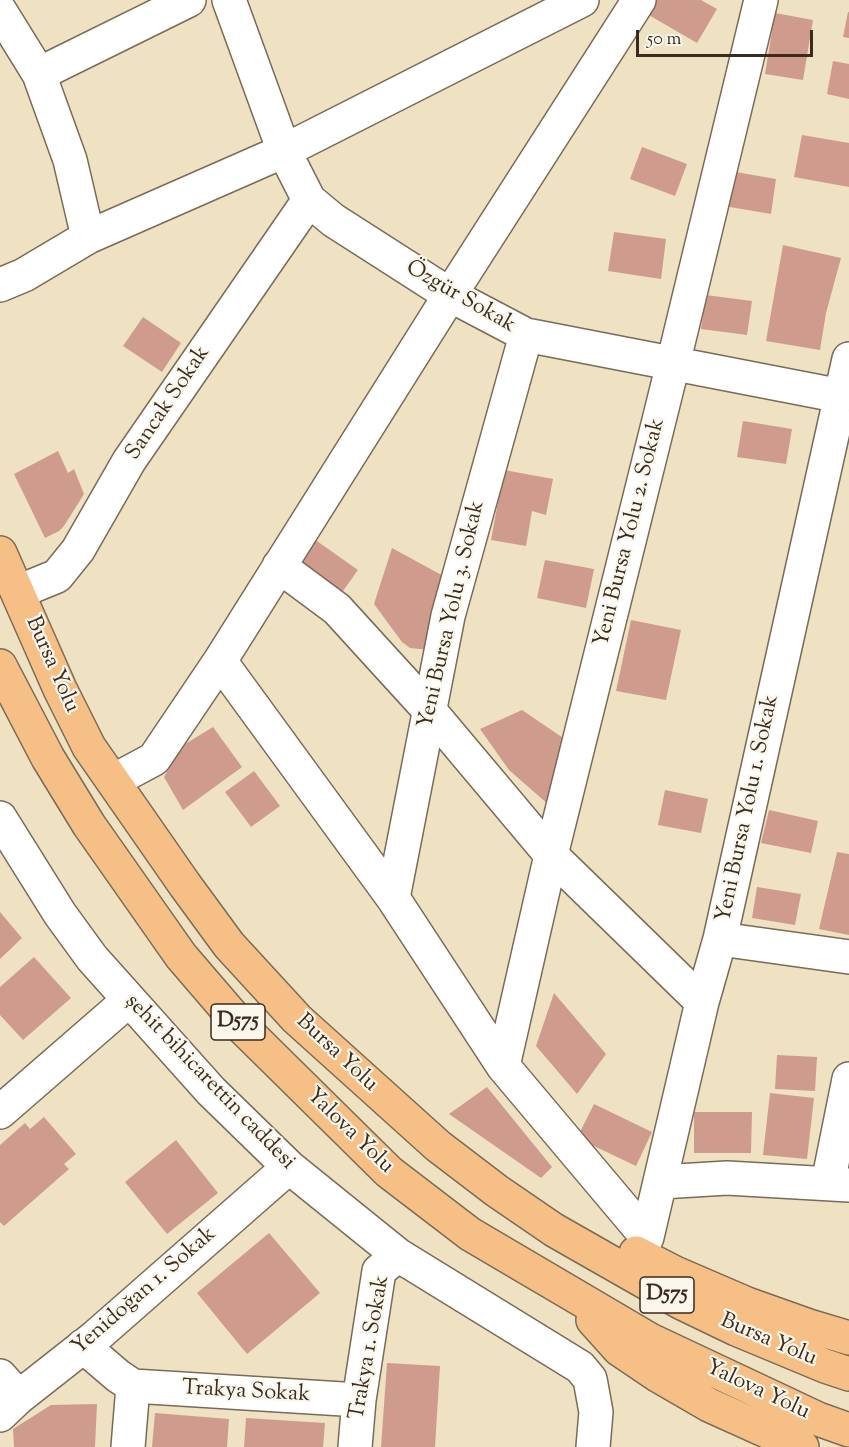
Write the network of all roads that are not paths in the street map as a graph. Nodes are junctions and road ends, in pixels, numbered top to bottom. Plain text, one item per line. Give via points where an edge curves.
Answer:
1 (189, 0) edge
2 (229, 0) edge
3 (582, 0) edge
4 (639, 0) edge
5 (761, 0) edge
6 (0, 11) edge
7 (39, 74) junction
8 (284, 151) junction
9 (309, 200) junction
10 (88, 237) junction
11 (0, 285) edge
12 (450, 295) junction
13 (526, 336) junction
14 (849, 359) edge
15 (673, 364) junction
16 (841, 396) junction
17 (0, 553) edge
18 (279, 566) junction
19 (18, 592) junction
20 (219, 661) junction
21 (0, 666) edge
22 (430, 711) junction
23 (113, 781) junction
24 (0, 818) edge
25 (551, 855) junction
26 (393, 898) junction
27 (720, 939) junction
28 (849, 957) edge
29 (129, 1000) junction
30 (702, 1002) junction
31 (503, 1066) junction
32 (849, 1079) edge
33 (0, 1112) edge
34 (289, 1167) junction
35 (660, 1182) junction
36 (839, 1184) edge
37 (497, 1191) junction
38 (643, 1246) junction
39 (398, 1255) junction
40 (570, 1294) junction
41 (849, 1338) edge
42 (83, 1346) junction
43 (849, 1374) edge
44 (133, 1386) junction
45 (6, 1396) edge
46 (359, 1400) junction
47 (849, 1430) edge
48 (128, 1447) edge
49 (355, 1447) edge
50 (592, 1447) edge
51 (802, 1447) edge

1 - 7 street
2 - 8 street, Özgür Sokak
3 - 8 street
4 - 12 street
5 - 15 street, Yeni Bursa Yolu 2. Sokak
6 - 7 street
7 - 10 street via 70,160
8 - 9 street, Özgür Sokak
8 - 10 street
9 - 12 street, Özgür Sokak via 333,220
9 - 19 street, Sancak Sokak via 129,460 78,550 57,576
10 - 11 street
12 - 13 street, Özgür Sokak
12 - 18 street
13 - 15 street, Özgür Sokak
13 - 22 street, Yeni Bursa Yolu 3. Sokak via 448,616
14 - 16 street, Yeni Bursa Yolu 1. Sokak
15 - 16 street, Özgür Sokak
15 - 25 street, Yeni Bursa Yolu 2. Sokak
16 - 27 street, Yeni Bursa Yolu 1. Sokak
17 - 19 highway, Bursa Yolu / D575
18 - 20 street
18 - 22 street via 337,609
19 - 23 highway, Bursa Yolu / D575 via 89,747
20 - 23 street via 154,759
20 - 26 street
21 - 40 highway, Yalova Yolu / D575 via 48,758 89,825 181,956 242,1027 389,1172 470,1234
22 - 25 street
22 - 26 street, Yeni Bursa Yolu 3. Sokak
23 - 37 highway, Bursa Yolu / D575 via 229,945 297,1019 438,1146
24 - 29 street, şehit bihicarettin caddesi via 60,914
25 - 30 street
25 - 31 street, Yeni Bursa Yolu 2. Sokak
26 - 31 street
27 - 28 street
27 - 30 street, Yeni Bursa Yolu 1. Sokak
29 - 33 street
29 - 34 street, şehit bihicarettin caddesi via 211,1091
30 - 35 street, Yeni Bursa Yolu 1. Sokak
31 - 38 street
32 - 36 street
34 - 39 street, şehit bihicarettin caddesi
34 - 42 street, Yenidoğan 1. Sokak
35 - 36 street via 727,1178
35 - 38 street, Yeni Bursa Yolu 1. Sokak
37 - 38 highway
37 - 43 highway, Bursa Yolu / D575 via 554,1230 682,1303 747,1334
38 - 41 highway via 675,1273 747,1304
39 - 46 street, Trakya 1. Sokak via 380,1271
39 - 50 street, şehit bihicarettin caddesi via 580,1367 590,1379 596,1412
40 - 47 highway, Yalova Yolu / D575 via 650,1340
40 - 51 highway via 619,1349 659,1376 709,1405
42 - 44 street
42 - 45 street, Yenidoğan 1. Sokak
44 - 46 street, Trakya Sokak
44 - 48 street
46 - 49 street, Trakya 1. Sokak

